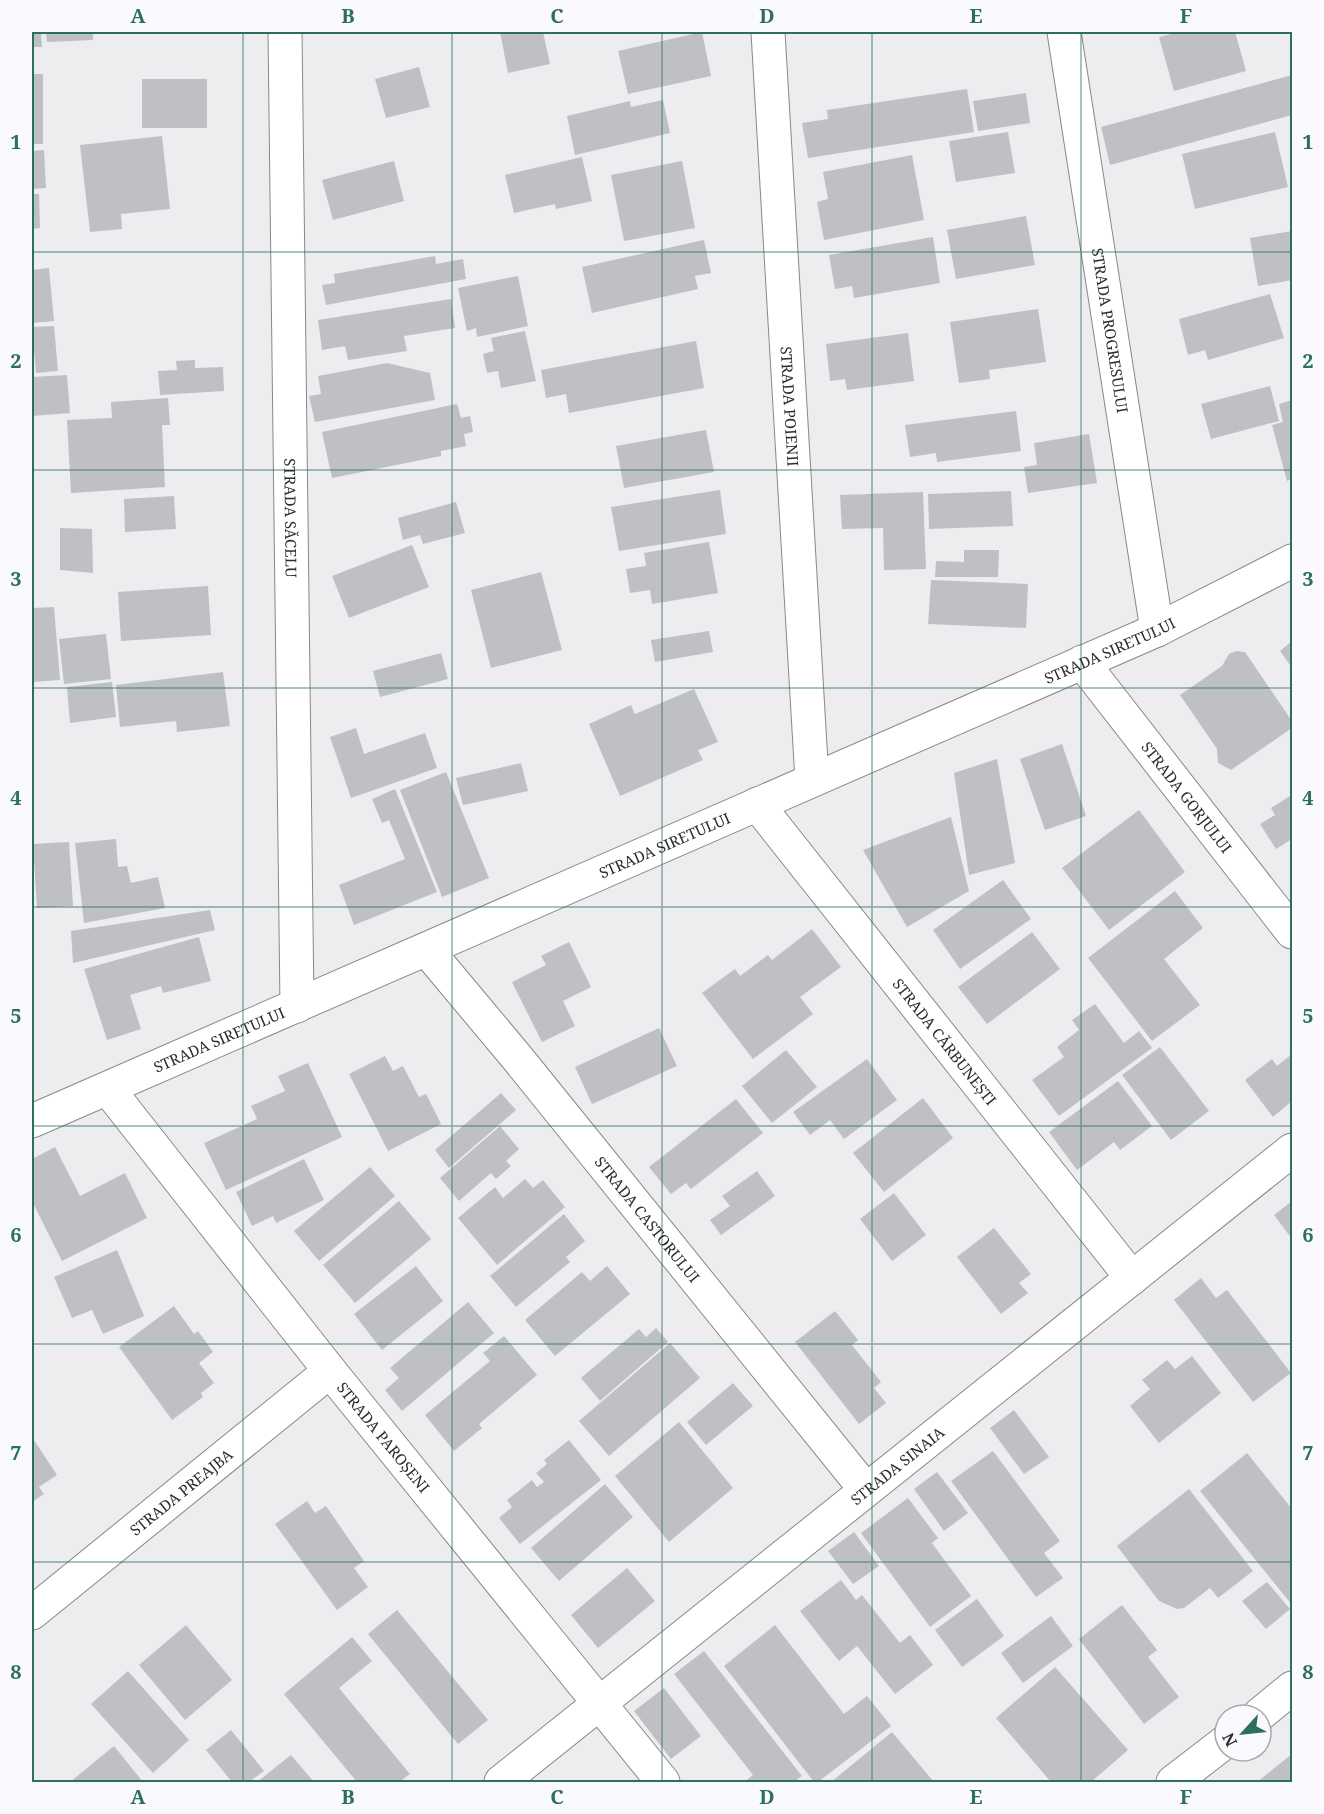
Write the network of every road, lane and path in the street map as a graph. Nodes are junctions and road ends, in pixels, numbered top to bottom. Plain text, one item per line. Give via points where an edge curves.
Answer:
1 (285, 32) edge
2 (768, 32) edge
3 (1064, 32) edge
4 (1293, 561) edge
5 (1157, 630) junction
6 (1082, 662) junction
7 (812, 780) junction
8 (757, 804) junction
9 (1293, 932) edge
10 (427, 950) junction
11 (297, 1006) junction
12 (108, 1089) junction
13 (32, 1120) edge
14 (1293, 1150) edge
15 (1131, 1278) junction
16 (330, 1371) junction
17 (866, 1490) junction
18 (32, 1613) edge
19 (1293, 1688) edge
20 (598, 1704) junction
21 (1273, 1704) edge
22 (1213, 1751) edge
23 (501, 1782) edge
24 (663, 1782) edge
25 (1173, 1782) edge

1 - 11 street, STRADA SĂCELU
2 - 7 street, STRADA POIENII
3 - 5 street, STRADA PROGRESULUI
4 - 5 street, STRADA SIRETULUI
5 - 6 street, STRADA SIRETULUI
6 - 7 street, STRADA SIRETULUI
6 - 9 street, STRADA GORJULUI
7 - 8 street, STRADA SIRETULUI
8 - 10 street, STRADA SIRETULUI
8 - 15 street, STRADA CĂRBUNEȘTI
10 - 11 street, STRADA SIRETULUI
10 - 17 street, STRADA CASTORULUI
11 - 12 street, STRADA SIRETULUI
12 - 13 street, STRADA SIRETULUI
12 - 16 street, STRADA PAROȘENI
14 - 15 street, STRADA SINAIA
15 - 17 street, STRADA SINAIA
16 - 18 street, STRADA PREAJBA
16 - 20 street, STRADA PAROȘENI
17 - 20 street, STRADA SINAIA
19 - 21 street
20 - 23 street, STRADA SINAIA
20 - 24 street, STRADA PAROȘENI
22 - 25 street

